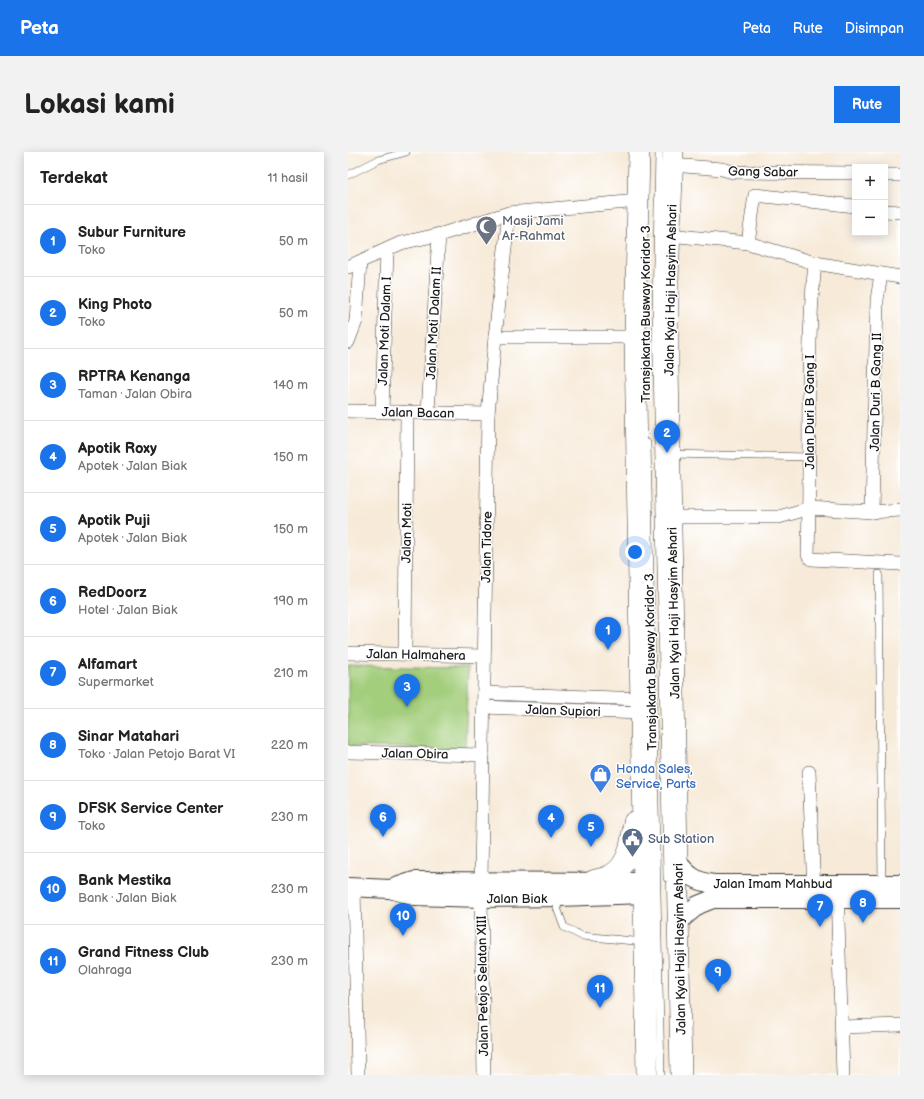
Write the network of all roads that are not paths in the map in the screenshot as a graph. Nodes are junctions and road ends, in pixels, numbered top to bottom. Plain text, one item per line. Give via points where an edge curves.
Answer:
1 (406, 152) edge
2 (639, 152) edge
3 (395, 154) edge
4 (668, 156) edge
5 (852, 173) edge
6 (348, 175) edge
7 (888, 175) edge
8 (900, 175) edge
9 (638, 201) junction
10 (852, 206) edge
11 (888, 210) edge
12 (900, 212) edge
13 (509, 213) junction
14 (439, 234) junction
15 (669, 235) junction
16 (748, 243) junction
17 (387, 250) junction
18 (360, 262) junction
19 (815, 263) junction
20 (348, 267) edge
21 (881, 274) junction
22 (900, 277) edge
23 (495, 337) junction
24 (635, 337) junction
25 (348, 342) edge
26 (348, 411) edge
27 (382, 411) junction
28 (407, 412) junction
29 (428, 412) junction
30 (488, 414) junction
31 (647, 436) dead end
32 (671, 454) junction
33 (809, 457) junction
34 (810, 508) junction
35 (900, 510) edge
36 (872, 512) junction
37 (671, 517) junction
38 (900, 564) edge
39 (879, 574) dead end
40 (348, 653) edge
41 (405, 654) junction
42 (484, 656) junction
43 (484, 693) junction
44 (642, 706) junction
45 (484, 707) junction
46 (348, 752) edge
47 (483, 755) junction
48 (642, 763) junction
49 (809, 772) dead end
50 (678, 862) junction
51 (593, 881) junction
52 (351, 887) edge
53 (644, 888) junction
54 (481, 889) junction
55 (668, 890) dead end
56 (814, 891) junction
57 (837, 891) junction
58 (891, 891) edge
59 (559, 898) junction
60 (679, 921) junction
61 (645, 942) junction
62 (900, 1025) edge
63 (842, 1027) junction
64 (358, 1075) edge
65 (484, 1075) edge
66 (647, 1075) edge
67 (661, 1075) edge
68 (681, 1075) edge
69 (843, 1075) edge

1 - 3 lane
2 - 9 main road
3 - 6 lane
4 - 5 street, Gang Sabar via 732,172
4 - 15 main road, Jalan Kyai Haji Hasyim Ashari
4 - 55 lane, Transjakarta Busway Koridor 3 via 656,311 664,806
7 - 8 street
9 - 13 street
9 - 24 main road
10 - 16 street via 755,195
11 - 12 street
13 - 14 street
13 - 23 street, Jalan Tidore
14 - 17 street via 401,243
14 - 29 street, Jalan Moti Dalam II
15 - 16 street
15 - 32 main road, Jalan Kyai Haji Hasyim Ashari via 668,366
16 - 19 street
17 - 18 street
17 - 27 street, Jalan Moti Dalam I
18 - 20 street
18 - 25 street via 356,321
19 - 21 street
19 - 33 street, Jalan Duri B Gang I via 808,347
21 - 22 street
21 - 36 street, Jalan Duri B Gang II via 877,300
23 - 24 street
23 - 30 street, Jalan Tidore
24 - 44 main road
26 - 27 street, Jalan Bacan
27 - 28 street, Jalan Bacan
28 - 29 street, Jalan Bacan
28 - 41 street, Jalan Moti
29 - 30 street, Jalan Bacan
30 - 42 street, Jalan Tidore
31 - 67 lane, Transjakarta Busway Koridor 3
32 - 33 lane
32 - 37 main road, Jalan Kyai Haji Hasyim Ashari
33 - 34 street, Jalan Duri B Gang I
34 - 36 street
34 - 37 street via 779,517
34 - 38 street, Jalan Duri B Gang I via 808,555 811,559
35 - 36 street
37 - 50 main road, Jalan Kyai Haji Hasyim Ashari
39 - 58 lane
40 - 41 street, Jalan Halmahera
41 - 42 street, Jalan Halmahera
42 - 43 street, Jalan Tidore
43 - 44 street, Jalan Supiori
43 - 45 street, Jalan Tidore
44 - 45 street, Jalan Supiori
44 - 48 main road
45 - 47 street, Jalan Tidore
46 - 47 street, Jalan Obira
47 - 54 street, Jalan Tidore
48 - 51 main road via 632,838 625,863 612,875
48 - 53 main road
49 - 56 street
50 - 56 main road, Jalan Imam Mahbud via 684,871 703,883
50 - 60 main road, Jalan Kyai Haji Hasyim Ashari
51 - 53 main road, Jalan Biak
51 - 54 main road, Jalan Biak
52 - 54 main road, Jalan Biak via 390,889 414,882
52 - 64 street
53 - 59 main road, Jalan Biak
53 - 61 main road
54 - 59 main road, Jalan Biak
54 - 65 street, Jalan Petojo Selatan XIII
56 - 57 main road, Jalan Imam Mahbud
56 - 60 main road, Jalan Imam Mahbud via 713,899 698,905
57 - 58 main road, Jalan Imam Mahbud
57 - 63 street
59 - 61 lane via 557,908 564,928 582,936
60 - 68 main road, Jalan Kyai Haji Hasyim Ashari
61 - 66 main road
62 - 63 street
63 - 69 street

